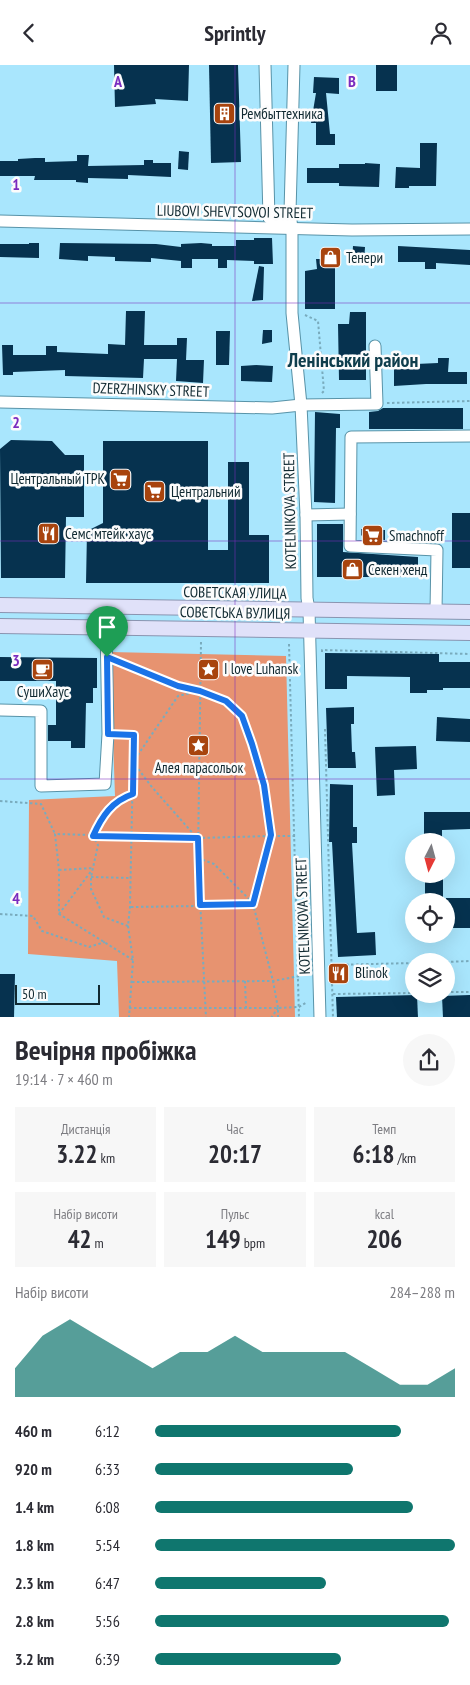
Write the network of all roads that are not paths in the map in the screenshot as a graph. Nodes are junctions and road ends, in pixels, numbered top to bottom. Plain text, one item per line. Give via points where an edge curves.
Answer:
1 (265, 65) edge
2 (294, 65) edge
3 (290, 212) junction
4 (0, 221) edge
5 (292, 229) junction
6 (470, 229) edge
7 (375, 346) dead end
8 (0, 402) edge
9 (301, 405) junction
10 (470, 436) edge
11 (350, 514) junction
12 (306, 515) junction
13 (0, 605) edge
14 (309, 610) junction
15 (436, 611) junction
16 (470, 611) edge
17 (0, 626) edge
18 (106, 627) junction
19 (310, 630) junction
20 (470, 633) edge
21 (0, 710) edge
22 (320, 1017) edge

1 - 3 street via 269,218 276,223
2 - 3 street, KOTELNIKOVA STREET
3 - 5 street, KOTELNIKOVA STREET
4 - 5 street, LIUBOVI SHEVTSOVOI STREET
5 - 6 street, LIUBOVI SHEVTSOVOI STREET
5 - 9 street, KOTELNIKOVA STREET via 292,313
7 - 9 street, DZERZHINSKY STREET via 377,404
8 - 9 street, DZERZHINSKY STREET via 272,408
9 - 12 street, KOTELNIKOVA STREET
10 - 11 street via 351,437
11 - 12 street
11 - 15 street via 350,546 437,550
12 - 14 street, KOTELNIKOVA STREET
13 - 14 main road, СОВЕТСКАЯ УЛИЦА
14 - 15 main road, СОВЕТСКАЯ УЛИЦА
14 - 19 street, KOTELNIKOVA STREET
15 - 16 main road, СОВЕТСКАЯ УЛИЦА
17 - 18 main road, СОВЄТСЬКА ВУЛИЦЯ
18 - 19 main road, СОВЄТСЬКА ВУЛИЦЯ
18 - 21 street via 106,783 41,786 41,711
19 - 20 main road, СОВЄТСЬКА ВУЛИЦЯ
19 - 22 street, KOTELNIKOVA STREET

